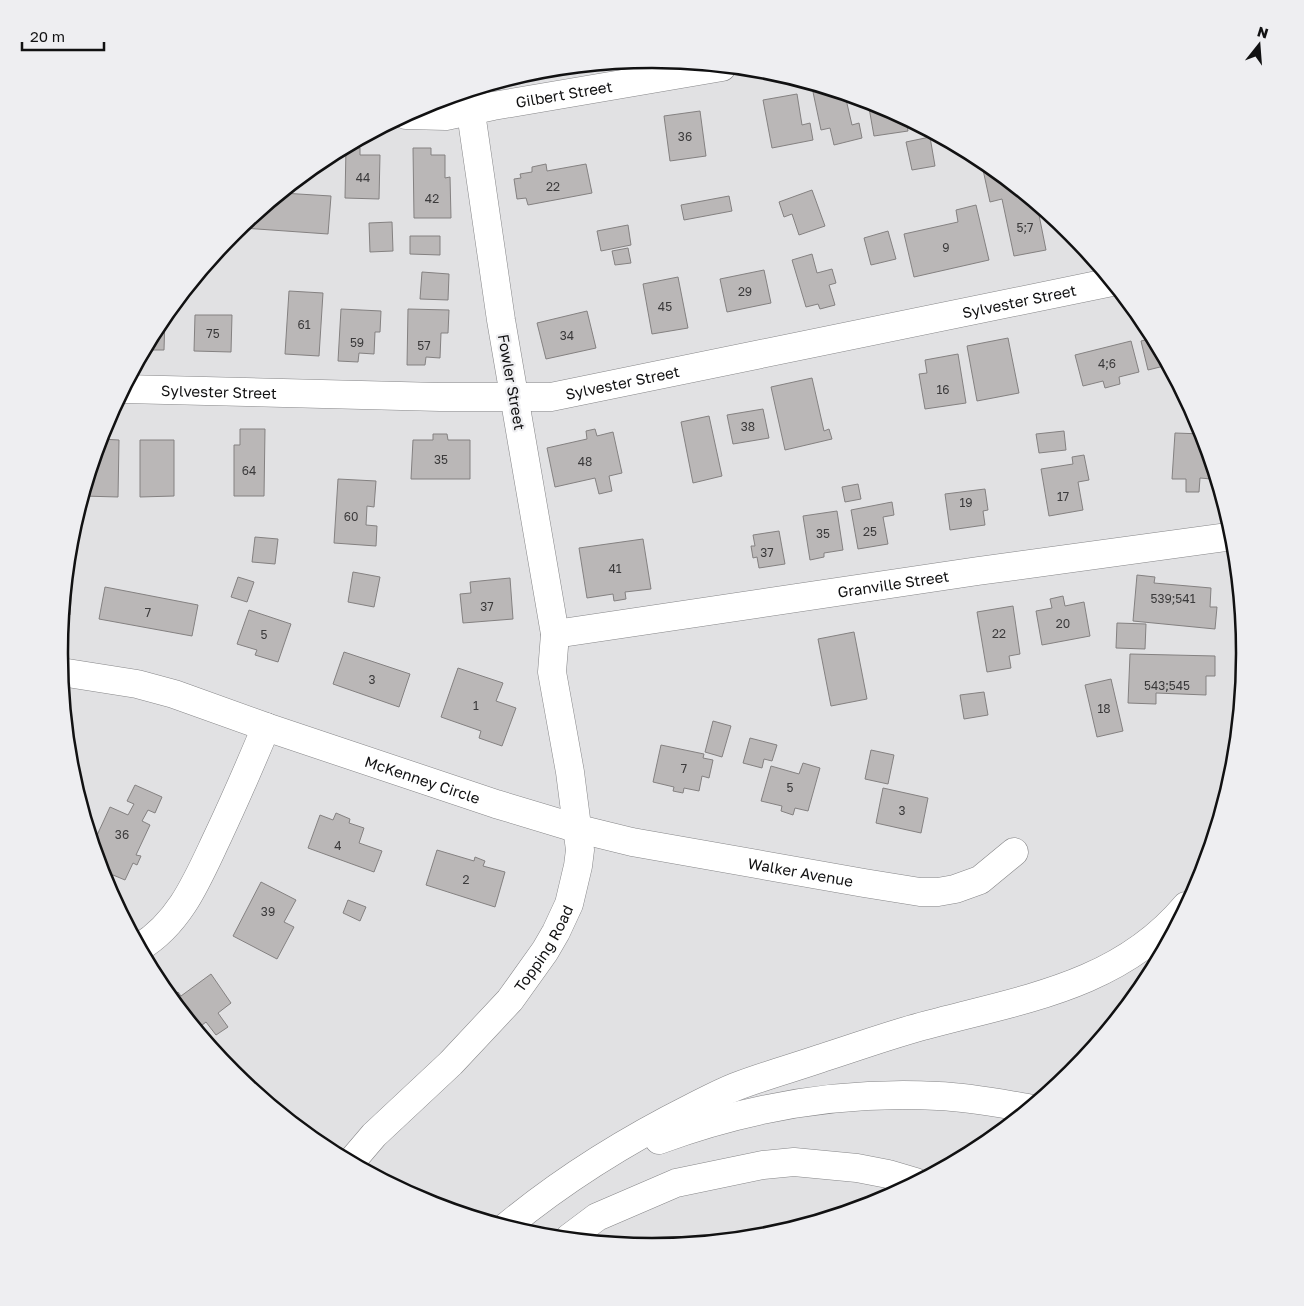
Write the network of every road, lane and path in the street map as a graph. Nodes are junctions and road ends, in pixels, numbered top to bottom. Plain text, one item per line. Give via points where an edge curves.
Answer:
1 (695, 71) edge
2 (470, 101) edge
3 (423, 115) edge
4 (1104, 284) edge
5 (131, 389) edge
6 (515, 397) junction
7 (1225, 537) edge
8 (555, 634) junction
9 (552, 672) joint
10 (69, 673) edge
11 (266, 726) junction
12 (579, 829) junction
13 (1014, 852) dead end
14 (1171, 921) edge
15 (145, 943) edge
16 (1020, 1107) edge
17 (356, 1156) edge
18 (575, 1176) junction
19 (906, 1179) edge
20 (514, 1221) edge
21 (577, 1232) edge

1 - 2 main road, Gilbert Street
2 - 3 main road, Gilbert Street via 446,116
2 - 6 main road, Fowler Street
4 - 6 main road, Sylvester Street via 550,397
5 - 6 main road, Sylvester Street
6 - 8 main road, Fowler Street
7 - 8 main road, Granville Street via 978,570
8 - 9 main road, Fowler Street
9 - 12 main road, Topping Road
10 - 11 main road, McKenney Circle via 174,694
11 - 12 main road, McKenney Circle
11 - 15 main road via 242,786 187,899 167,926
12 - 13 main road, Walker Avenue via 632,842 920,892 947,891 972,884
12 - 17 main road, Topping Road via 578,866 569,904 556,932 527,978 451,1063 374,1135
14 - 18 main road via 1152,940 1091,978 1046,994 924,1026 734,1087 651,1128
16 - 18 main road via 949,1097 893,1094 846,1096 790,1104 680,1132
18 - 20 main road
19 - 21 main road via 857,1168 794,1162 763,1165 676,1183 597,1217

